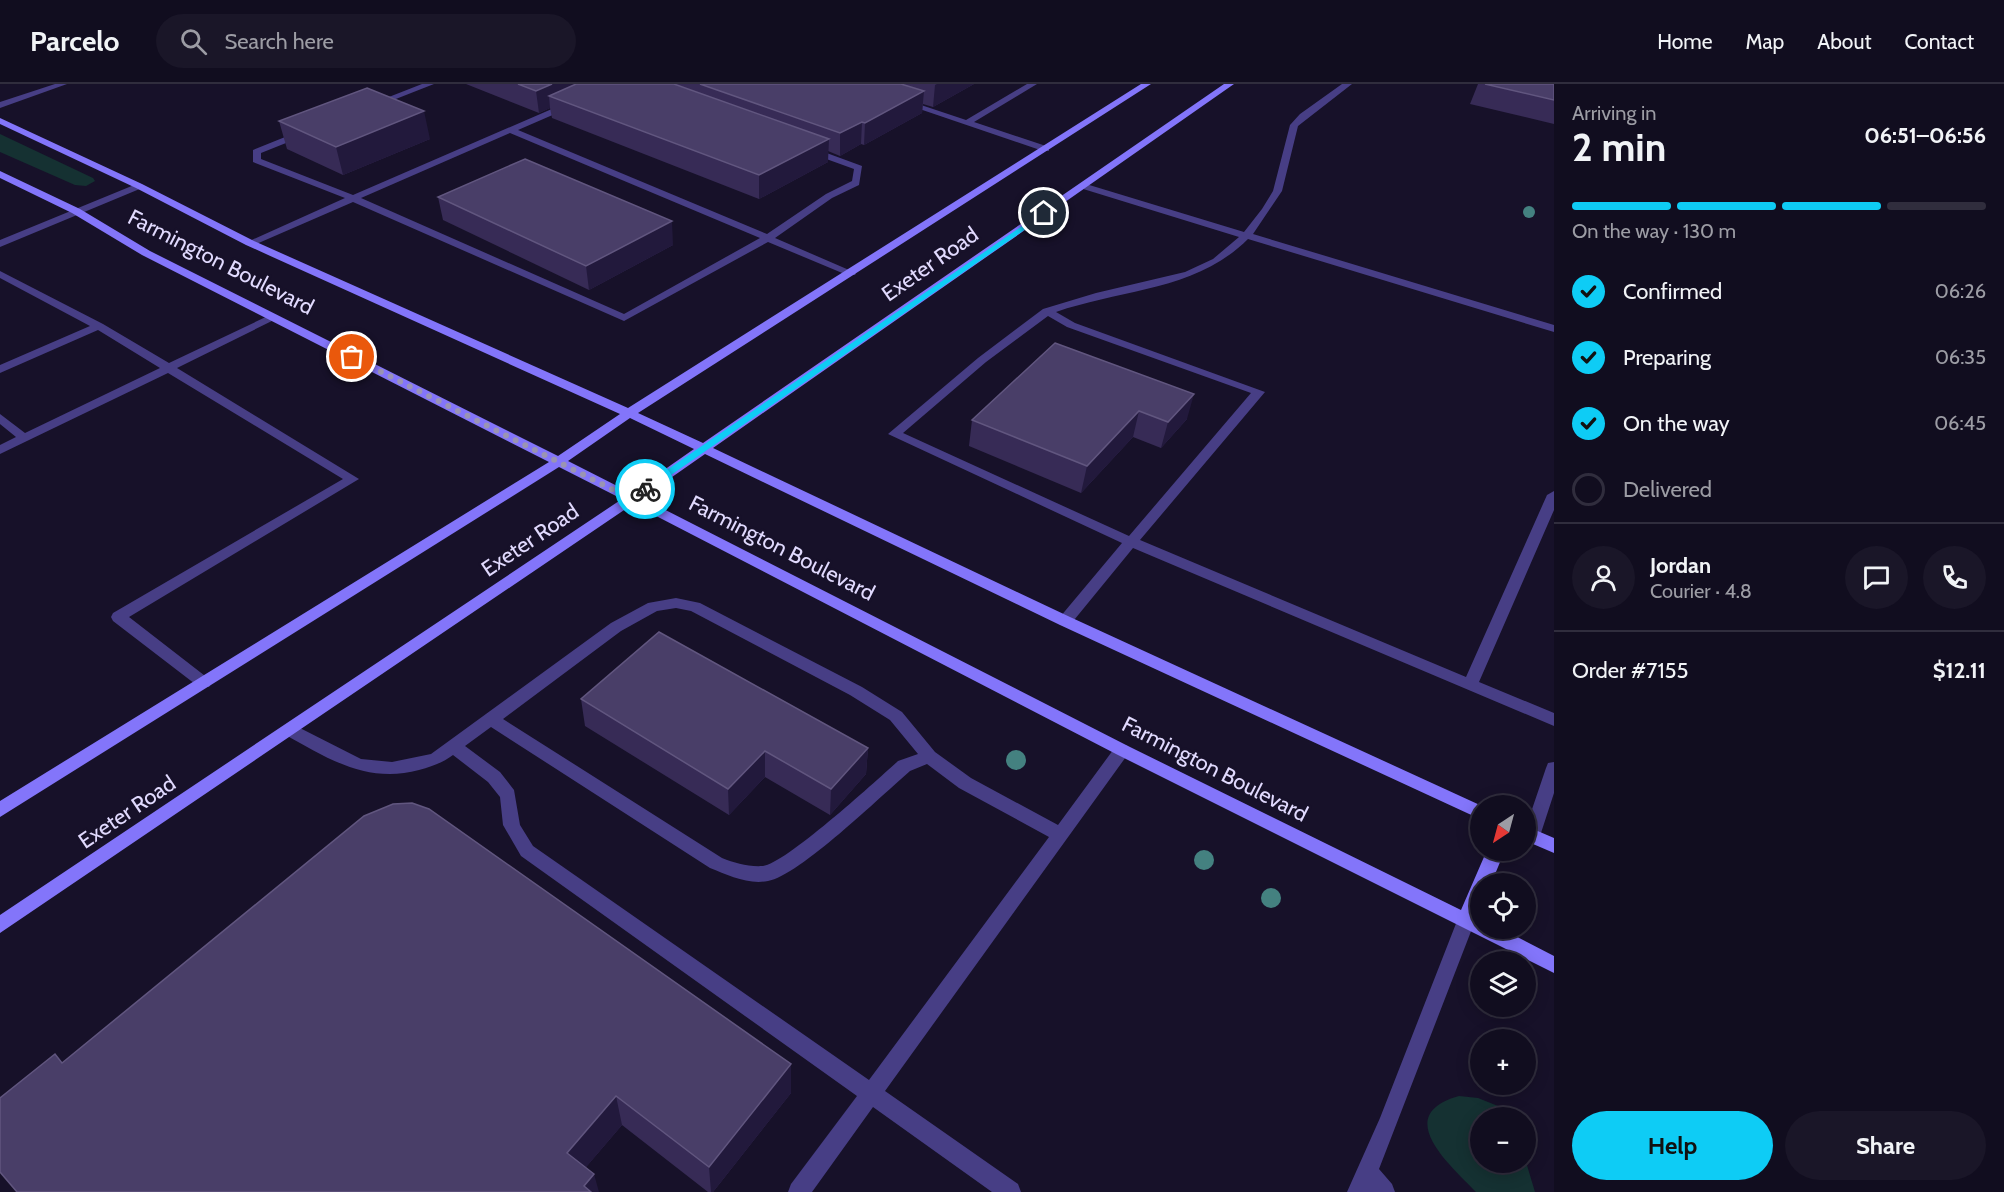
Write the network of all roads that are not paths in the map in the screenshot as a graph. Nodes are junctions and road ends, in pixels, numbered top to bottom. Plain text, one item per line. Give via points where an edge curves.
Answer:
1 (63, 84) edge
2 (430, 84) edge
3 (1033, 84) edge
4 (1147, 84) edge
5 (1230, 84) edge
6 (1348, 84) edge
7 (890, 98) edge
8 (575, 102) edge
9 (0, 105) edge
10 (365, 108) edge
11 (0, 121) edge
12 (967, 123) junction
13 (310, 130) edge
14 (510, 130) junction
15 (804, 148) edge
16 (1046, 149) junction
17 (0, 174) edge
18 (140, 186) junction
19 (1083, 186) junction
20 (353, 198) junction
21 (76, 212) junction
22 (1246, 236) junction
23 (768, 238) junction
24 (250, 243) junction
25 (0, 244) edge
26 (0, 273) edge
27 (850, 273) junction
28 (1047, 311) junction
29 (274, 317) junction
30 (99, 326) junction
31 (1554, 329) edge
32 (0, 369) edge
33 (166, 369) junction
34 (630, 413) junction
35 (0, 418) edge
36 (24, 438) junction
37 (704, 448) junction
38 (0, 450) edge
39 (557, 462) junction
40 (1554, 495) edge
41 (631, 499) junction
42 (1131, 542) junction
43 (1065, 621) junction
44 (204, 683) junction
45 (1470, 684) junction
46 (491, 719) junction
47 (1554, 720) edge
48 (290, 730) junction
49 (454, 747) junction
50 (1122, 750) junction
51 (929, 756) junction
52 (1554, 768) edge
53 (1470, 807) edge
54 (0, 810) edge
55 (1536, 814) edge
56 (1060, 835) junction
57 (1536, 838) edge
58 (1554, 846) edge
59 (1470, 923) edge
60 (0, 925) edge
61 (1470, 939) edge
62 (1502, 939) edge
63 (1554, 965) edge
64 (871, 1093) junction
65 (1367, 1172) junction
66 (799, 1192) edge
67 (1010, 1192) edge
68 (1358, 1192) edge
69 (1384, 1192) edge

1 - 9 street
2 - 10 street
3 - 12 street
4 - 16 main road, Exeter Road
5 - 19 main road, Exeter Road
6 - 22 street via 1295,123 1274,198
7 - 12 street
8 - 14 street
11 - 18 main road, Farmington Boulevard
12 - 16 street
13 - 20 street via 256,152 255,160
14 - 20 street
14 - 23 street
15 - 23 street via 859,168 856,183 829,196
16 - 27 main road, Exeter Road
17 - 21 main road, Farmington Boulevard
18 - 21 street
18 - 24 main road, Farmington Boulevard
19 - 22 street
19 - 37 main road, Exeter Road
20 - 23 street via 624,318
20 - 24 street
21 - 25 street
21 - 29 main road, Farmington Boulevard via 146,253
22 - 28 street via 1204,268
22 - 31 street
23 - 27 street
24 - 34 main road, Farmington Boulevard
26 - 30 street
27 - 34 main road, Exeter Road
28 - 42 street via 1071,325 1259,392
28 - 42 street via 894,434
29 - 33 street
29 - 39 main road, Farmington Boulevard
30 - 32 street
30 - 33 street
33 - 36 street
33 - 44 street via 352,479 118,617
34 - 37 main road, Farmington Boulevard
34 - 39 main road, Exeter Road
35 - 36 street
36 - 38 street
37 - 41 main road, Exeter Road
37 - 43 main road, Farmington Boulevard
39 - 41 main road, Farmington Boulevard
39 - 44 main road, Exeter Road
40 - 45 street
41 - 48 main road, Exeter Road
41 - 50 main road, Farmington Boulevard
42 - 43 street
42 - 45 street
43 - 53 main road, Farmington Boulevard
44 - 54 main road, Exeter Road
45 - 47 street
46 - 49 street
46 - 51 street via 616,627 653,607 676,603 695,607 856,691 896,716
46 - 51 street via 716,863 739,872 767,874 798,857 904,766
48 - 49 street via 357,766 374,770 417,765
48 - 60 main road, Exeter Road
49 - 64 street via 494,777 508,795 507,814 527,851
50 - 56 street
50 - 59 main road, Farmington Boulevard
51 - 56 street via 965,783
52 - 55 street
56 - 64 street
57 - 58 main road
61 - 65 street
62 - 63 main road, Farmington Boulevard
64 - 66 street
64 - 67 street
65 - 68 street
65 - 69 street

